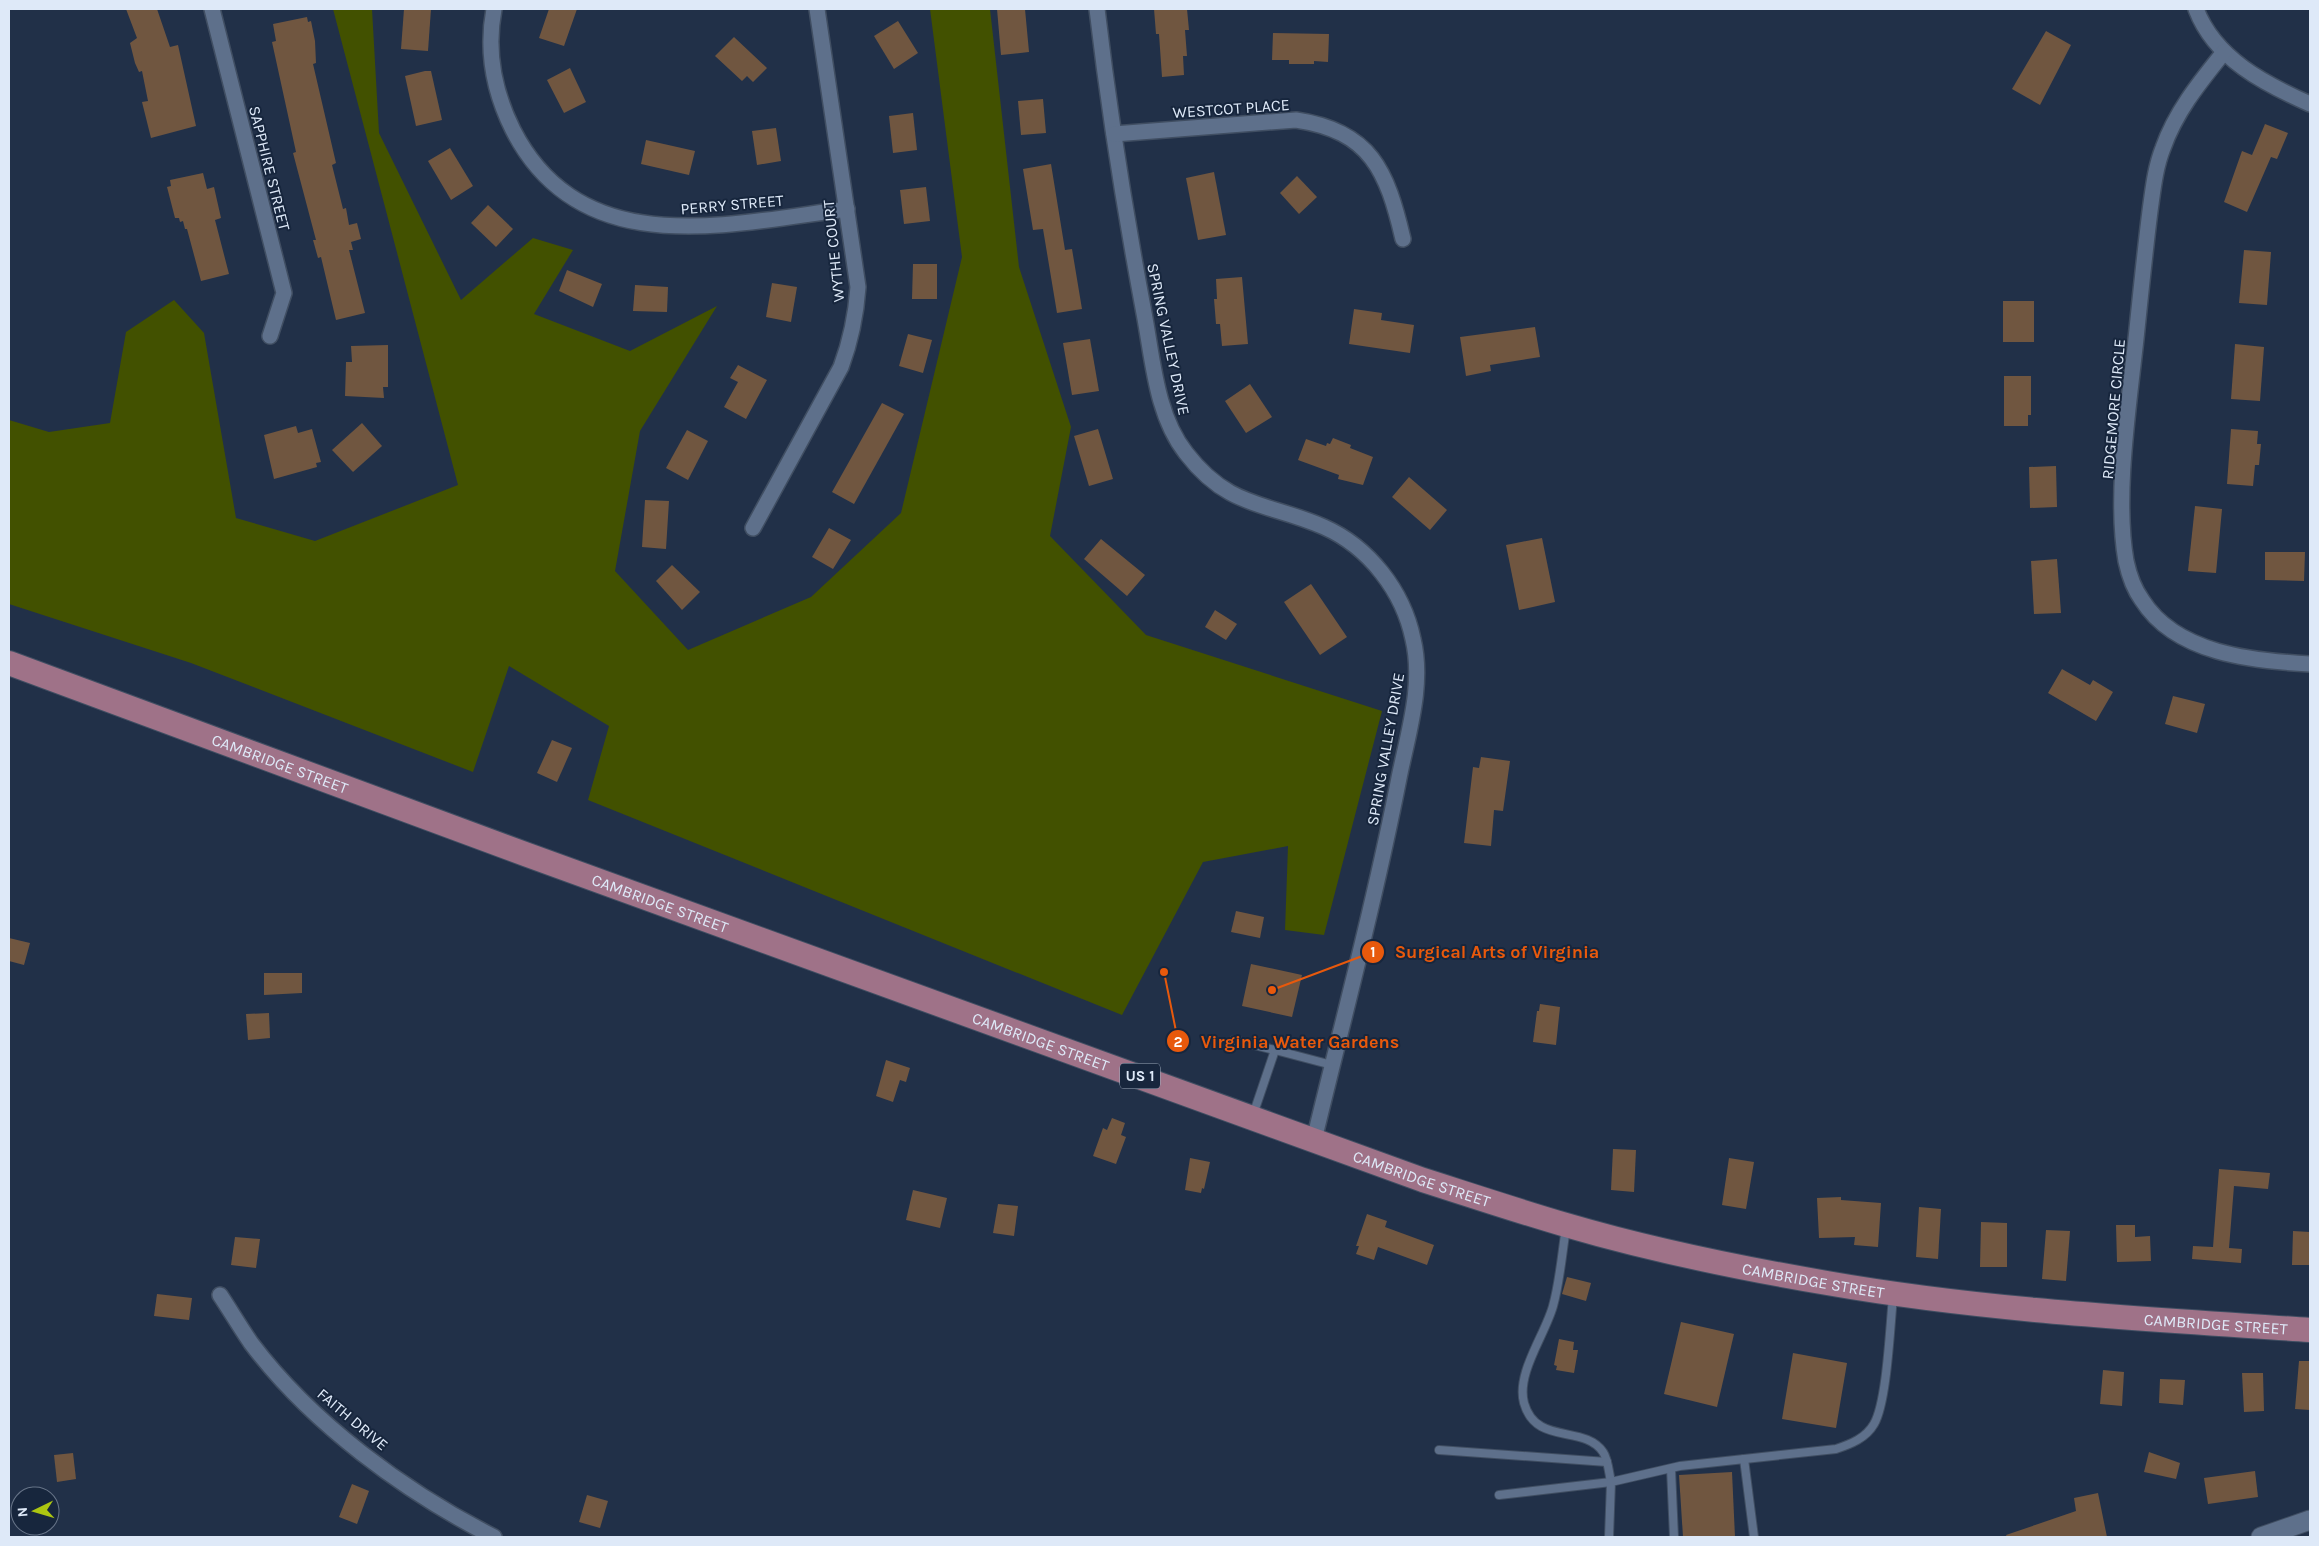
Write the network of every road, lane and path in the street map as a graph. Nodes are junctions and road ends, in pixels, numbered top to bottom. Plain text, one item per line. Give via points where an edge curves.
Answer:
1 (212, 9) edge
2 (494, 9) edge
3 (817, 9) edge
4 (1097, 9) edge
5 (2196, 9) edge
6 (2224, 52) junction
7 (2310, 104) edge
8 (1114, 134) junction
9 (847, 209) junction
10 (1403, 239) dead end
11 (270, 336) dead end
12 (753, 528) dead end
13 (9, 663) edge
14 (2310, 664) edge
15 (1234, 1040) dead end
16 (1275, 1050) junction
17 (1332, 1065) junction
18 (1252, 1117) junction
19 (1314, 1140) junction
20 (1566, 1226) junction
21 (1894, 1293) junction
22 (220, 1294) dead end
23 (2310, 1330) edge
24 (1439, 1450) dead end
25 (1744, 1459) junction
26 (1606, 1462) junction
27 (1671, 1469) junction
28 (1611, 1482) junction
29 (1499, 1495) dead end
30 (2310, 1520) edge
31 (494, 1537) edge
32 (1609, 1537) edge
33 (1674, 1537) edge
34 (1754, 1537) edge
35 (2261, 1537) edge

1 - 11 street, SAPPHIRE STREET via 284,292
2 - 9 street, PERRY STREET via 491,53 503,111 539,169 581,204 606,216 669,227 706,227
3 - 9 street, WYTHE COURT
4 - 8 street, SPRING VALLEY DRIVE
5 - 6 street via 2204,26
6 - 7 street via 2253,75
6 - 14 street, RIDGEMORE CIRCLE via 2174,121 2162,148 2155,177 2144,252 2124,464 2126,561 2142,601 2169,629 2188,640 2242,657
8 - 10 street, WESTCOT PLACE via 1296,120 1338,130 1375,161 1396,207
8 - 17 street, SPRING VALLEY DRIVE via 1161,402 1183,450 1220,487 1242,500 1322,526 1354,546 1378,568 1394,590 1414,640 1416,693 1390,826
9 - 12 street, WYTHE COURT via 858,286 851,342 841,367
13 - 18 main road, CAMBRIDGE STREET / US 1
15 - 16 lane
16 - 17 lane
16 - 18 lane
17 - 19 street, SPRING VALLEY DRIVE
18 - 19 main road, CAMBRIDGE STREET / US 1
19 - 20 main road, CAMBRIDGE STREET / US 1 via 1423,1180
20 - 21 main road, CAMBRIDGE STREET / US 1 via 1698,1258
20 - 26 lane via 1553,1306 1525,1375 1524,1403 1533,1422 1549,1431 1592,1441 1604,1453
21 - 23 main road, CAMBRIDGE STREET / US 1 via 2098,1316
21 - 25 lane via 1878,1415 1863,1437 1836,1449
22 - 31 street, FAITH DRIVE via 257,1350 320,1417 355,1448 419,1494 461,1521
24 - 26 lane
25 - 27 lane
25 - 34 lane
26 - 28 lane
27 - 28 lane
27 - 33 lane
28 - 29 lane
28 - 32 lane
30 - 35 street

